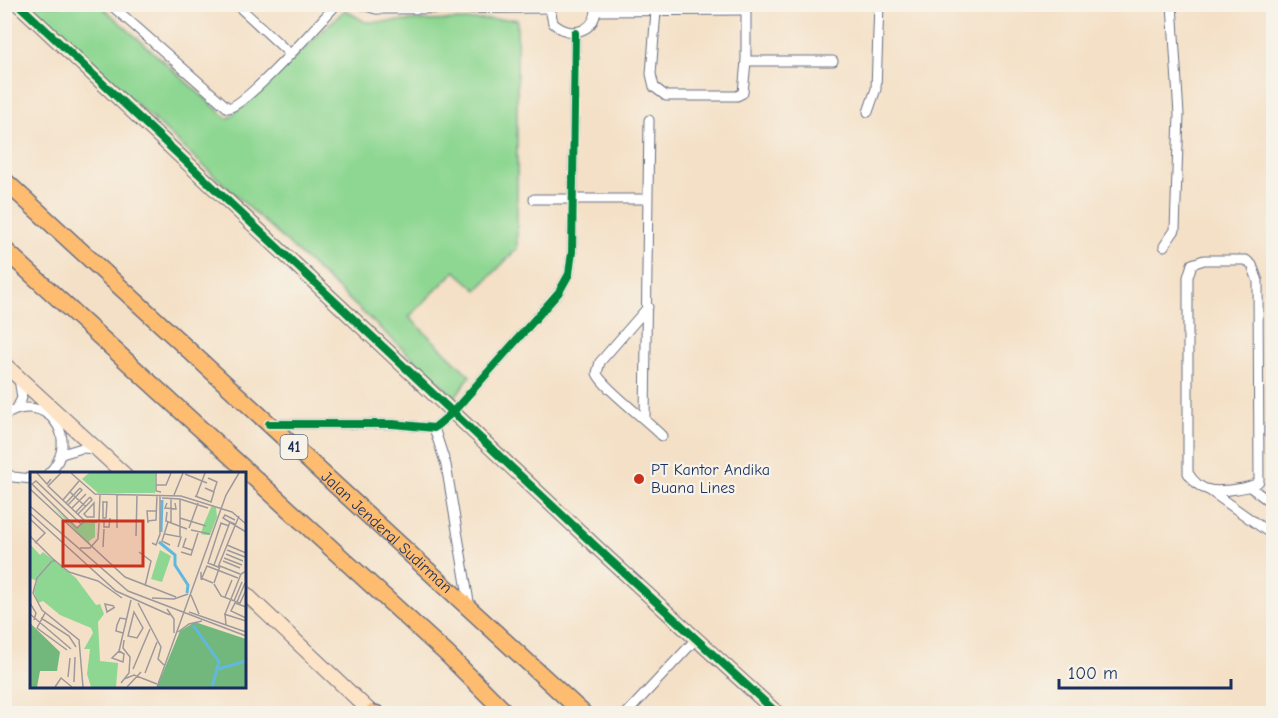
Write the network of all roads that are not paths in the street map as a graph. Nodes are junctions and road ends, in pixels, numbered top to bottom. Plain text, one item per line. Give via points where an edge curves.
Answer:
1 (18, 4) edge
2 (110, 4) edge
3 (236, 4) edge
4 (337, 4) edge
5 (359, 4) edge
6 (879, 4) edge
7 (1172, 4) edge
8 (549, 6) edge
9 (746, 7) edge
10 (596, 8) edge
11 (656, 11) junction
12 (574, 33) junction
13 (289, 53) junction
14 (746, 61) junction
15 (833, 61) dead end
16 (868, 112) dead end
17 (649, 120) dead end
18 (4, 180) edge
19 (572, 198) junction
20 (534, 199) dead end
21 (647, 199) junction
22 (1164, 246) dead end
23 (4, 249) edge
24 (648, 307) junction
25 (4, 364) edge
26 (18, 375) junction
27 (17, 408) junction
28 (453, 412) junction
29 (4, 416) edge
30 (645, 418) junction
31 (269, 424) junction
32 (434, 428) junction
33 (662, 436) dead end
34 (100, 450) junction
35 (62, 454) junction
36 (49, 472) edge
37 (122, 472) edge
38 (6, 476) edge
39 (30, 479) edge
40 (1250, 487) junction
41 (1209, 490) junction
42 (1274, 506) edge
43 (1274, 536) edge
44 (246, 594) edge
45 (470, 611) junction
46 (697, 638) junction
47 (374, 713) edge
48 (507, 714) edge
49 (584, 714) edge
50 (626, 714) edge
51 (778, 714) edge

1 - 28 street
2 - 13 street via 226,108 239,103
3 - 13 street
4 - 13 street
5 - 8 street via 376,9
6 - 16 street via 876,89
7 - 22 street via 1179,115 1175,230
8 - 12 street via 553,23
9 - 11 street
9 - 14 street
10 - 11 street
10 - 12 street via 589,26
11 - 14 street via 651,74 660,93 741,95
12 - 19 street
14 - 15 street
17 - 21 street
18 - 31 highway, Jalan Jenderal Sudirman / 41
19 - 20 street
19 - 21 street
19 - 28 street via 572,252 566,281
21 - 24 street
23 - 48 highway via 439,647
24 - 30 street
24 - 30 street via 600,362 597,373 602,383
25 - 26 street
26 - 27 street via 22,393
26 - 34 street
27 - 29 street
27 - 35 street via 35,408 55,420 64,442
28 - 32 street
28 - 46 street
30 - 33 street
31 - 32 street via 393,424
31 - 45 highway, Jalan Jenderal Sudirman / 41
32 - 45 street via 446,465
34 - 35 street via 82,448
34 - 37 street
35 - 36 street
38 - 39 street
40 - 41 street
40 - 41 street via 1259,480 1258,281 1246,260 1204,260 1192,264 1188,277 1188,472 1193,483
40 - 42 street
41 - 43 street
44 - 47 street
45 - 49 highway, Jalan Jenderal Sudirman / 41
46 - 50 street
46 - 51 street

